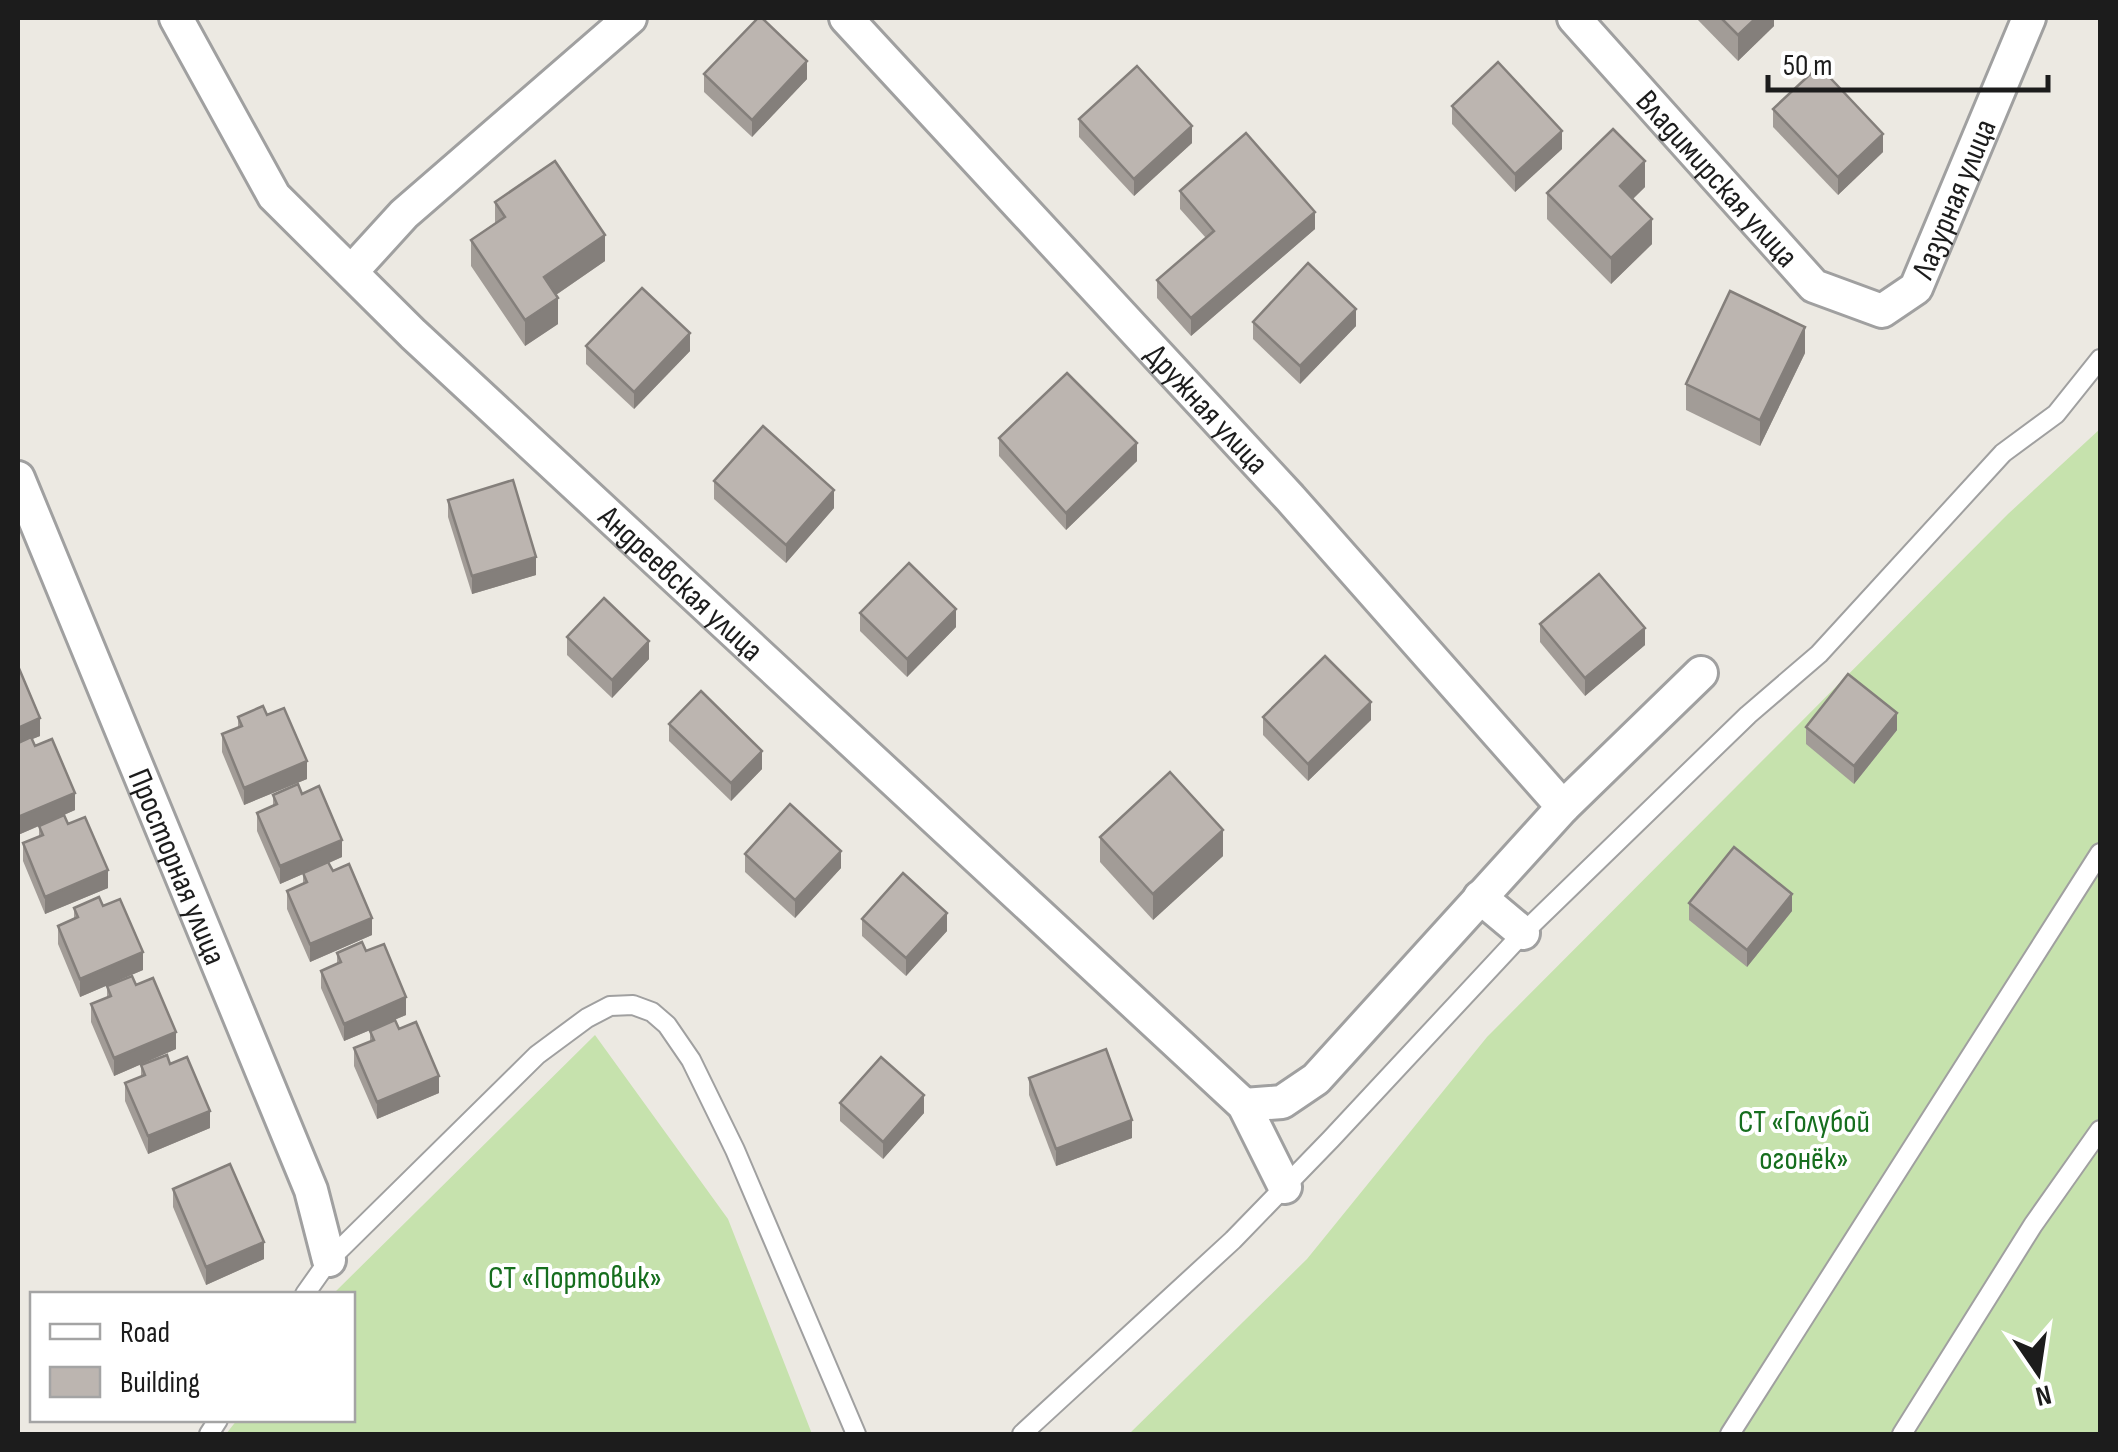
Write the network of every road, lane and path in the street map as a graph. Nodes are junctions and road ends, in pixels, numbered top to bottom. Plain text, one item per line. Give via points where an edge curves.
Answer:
1 (176, 18) edge
2 (630, 18) edge
3 (846, 18) edge
4 (1574, 18) edge
5 (2030, 18) edge
6 (352, 271) junction
7 (1882, 311) joint
8 (2100, 359) edge
9 (18, 478) edge
10 (1702, 673) dead end
11 (1563, 807) junction
12 (2100, 852) edge
13 (1480, 897) junction
14 (1524, 933) junction
15 (1244, 1105) junction
16 (2100, 1130) edge
17 (1285, 1186) junction
18 (329, 1260) junction
19 (306, 1292) edge
20 (856, 1434) edge
21 (1022, 1434) edge
22 (1730, 1434) edge
23 (1902, 1434) edge

1 - 6 street, Андреевская улица via 274,196
2 - 6 street via 404,214
3 - 11 street, Дружная улица via 1290,498
4 - 7 street, Владимирская улица via 1814,286
5 - 7 street, Лазурная улица via 1916,288
6 - 15 street, Андреевская улица via 412,334
8 - 14 lane via 2056,414 2002,453 1818,654
9 - 18 street, Просторная улица via 311,1190
10 - 11 street
11 - 13 street
12 - 22 lane
13 - 14 street
13 - 15 street via 1316,1079 1282,1102
14 - 17 lane
15 - 17 street
16 - 23 lane
17 - 21 lane
18 - 19 lane
18 - 20 lane via 537,1055 610,1006 634,1006 667,1025 691,1060

